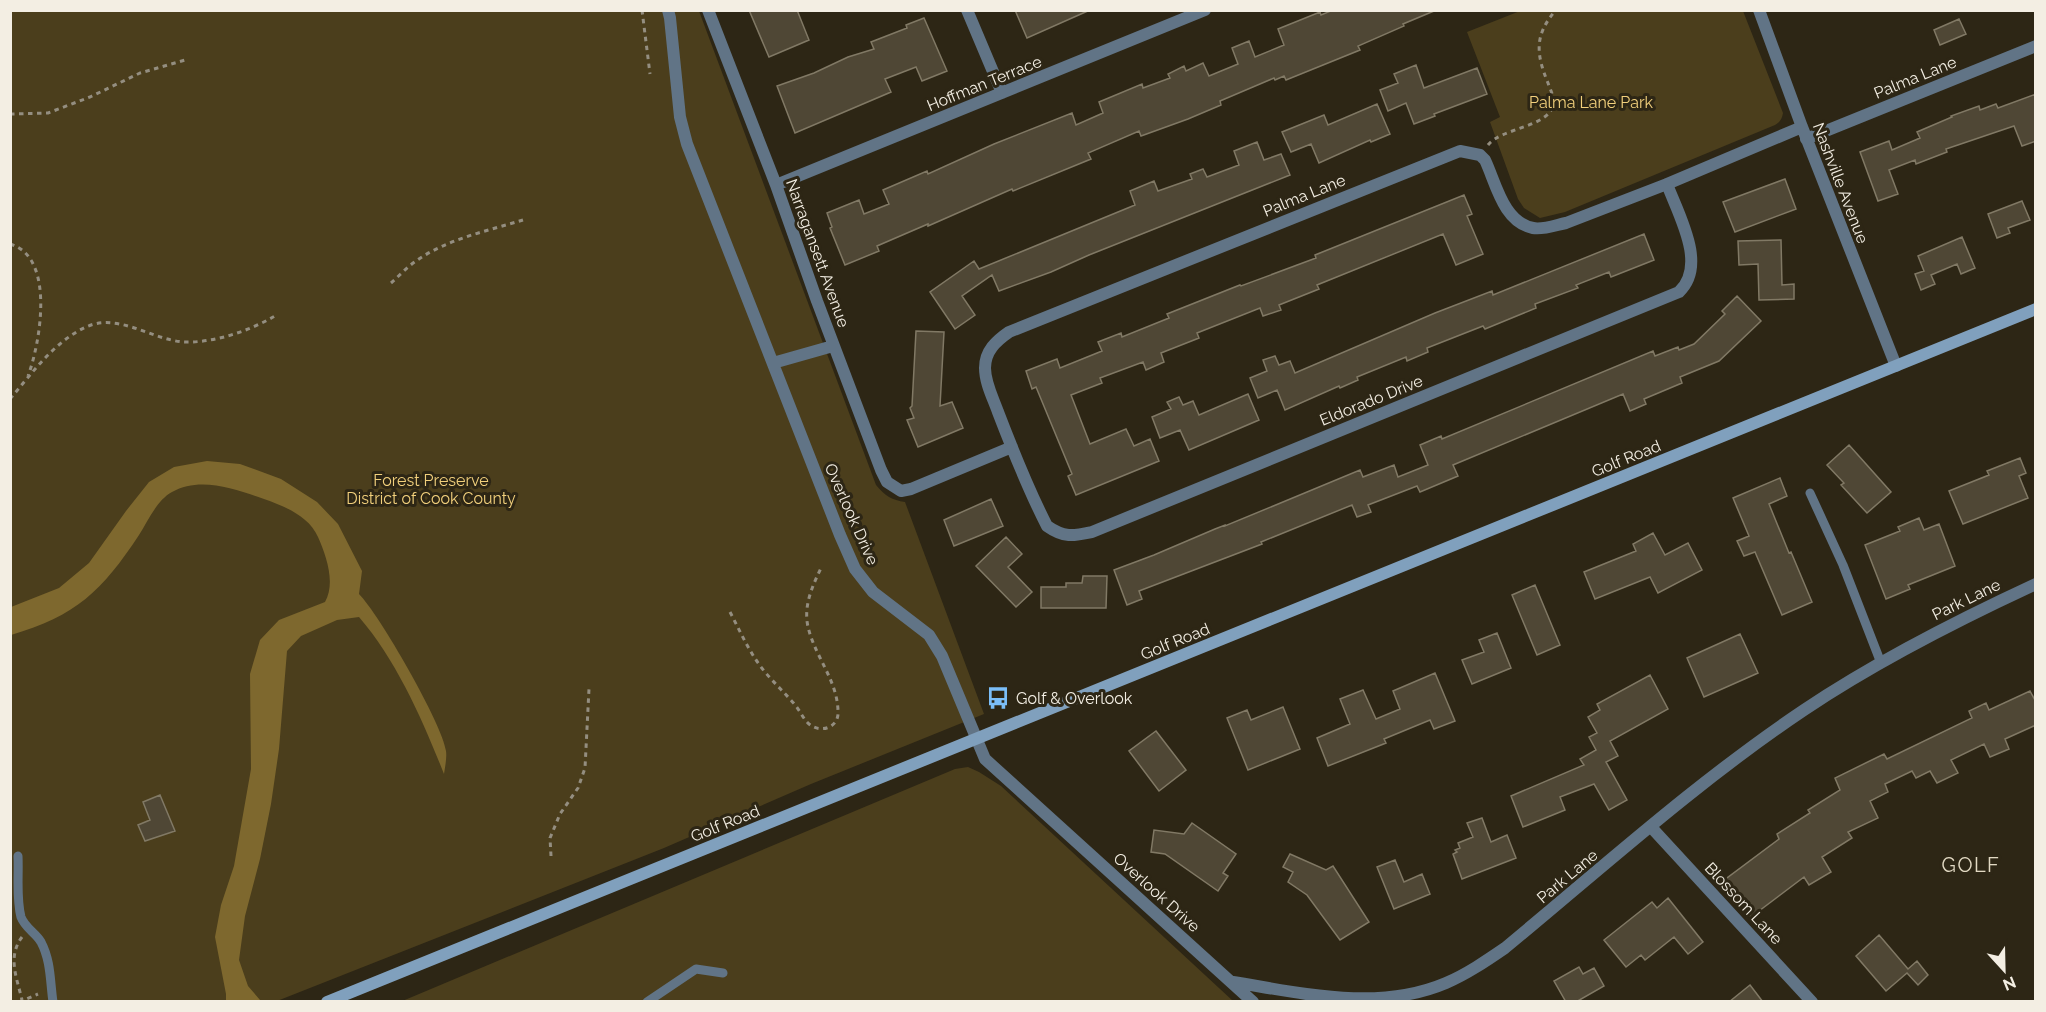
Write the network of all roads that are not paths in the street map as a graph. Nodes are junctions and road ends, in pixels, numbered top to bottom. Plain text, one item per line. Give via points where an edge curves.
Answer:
1 (668, 10) edge
2 (708, 10) edge
3 (967, 10) edge
4 (1204, 10) edge
5 (1759, 10) edge
6 (2036, 46) edge
7 (1002, 93) junction
8 (1804, 133) junction
9 (1667, 184) junction
10 (777, 185) junction
11 (2036, 309) edge
12 (833, 346) junction
13 (773, 363) junction
14 (1896, 366) junction
15 (1012, 447) junction
16 (1810, 493) dead end
17 (2036, 584) edge
18 (1881, 663) junction
19 (975, 740) junction
20 (1651, 827) junction
21 (18, 856) dead end
22 (723, 973) dead end
23 (1233, 982) junction
24 (53, 1002) edge
25 (327, 1002) edge
26 (646, 1002) edge
27 (1253, 1002) edge
28 (1812, 1002) edge

1 - 13 street, Overlook Drive via 680,117 687,144
2 - 10 street, Narragansett Avenue
3 - 7 street
4 - 7 street, Hoffman Terrace
5 - 8 street, Nashville Avenue
6 - 8 street, Palma Lane
7 - 10 street, Hoffman Terrace
8 - 9 street, Palma Lane
8 - 14 street, Nashville Avenue
9 - 15 street, Palma Lane via 1566,223 1533,228 1519,222 1506,208 1480,155 1460,151 1442,157 1009,332 988,352 985,367
9 - 15 street, Eldorado Drive via 1692,257 1692,271 1679,292 1092,532 1058,534 1047,526
10 - 12 street, Narragansett Avenue
11 - 14 main road, Golf Road
12 - 13 street
12 - 15 street, Narragansett Avenue via 884,476 901,491
13 - 19 street, Overlook Drive via 855,569 873,592 929,635 946,664
14 - 19 main road, Golf Road
16 - 18 lane via 1844,565
17 - 18 street, Park Lane
18 - 20 street, Park Lane via 1759,741
19 - 23 street, Overlook Drive via 985,759
19 - 25 main road, Golf Road
20 - 23 street, Park Lane via 1505,948 1445,983 1391,997 1357,999
20 - 28 street, Blossom Lane
21 - 24 lane via 21,917 40,940 50,963
22 - 26 lane via 696,969
23 - 27 street, Overlook Drive

